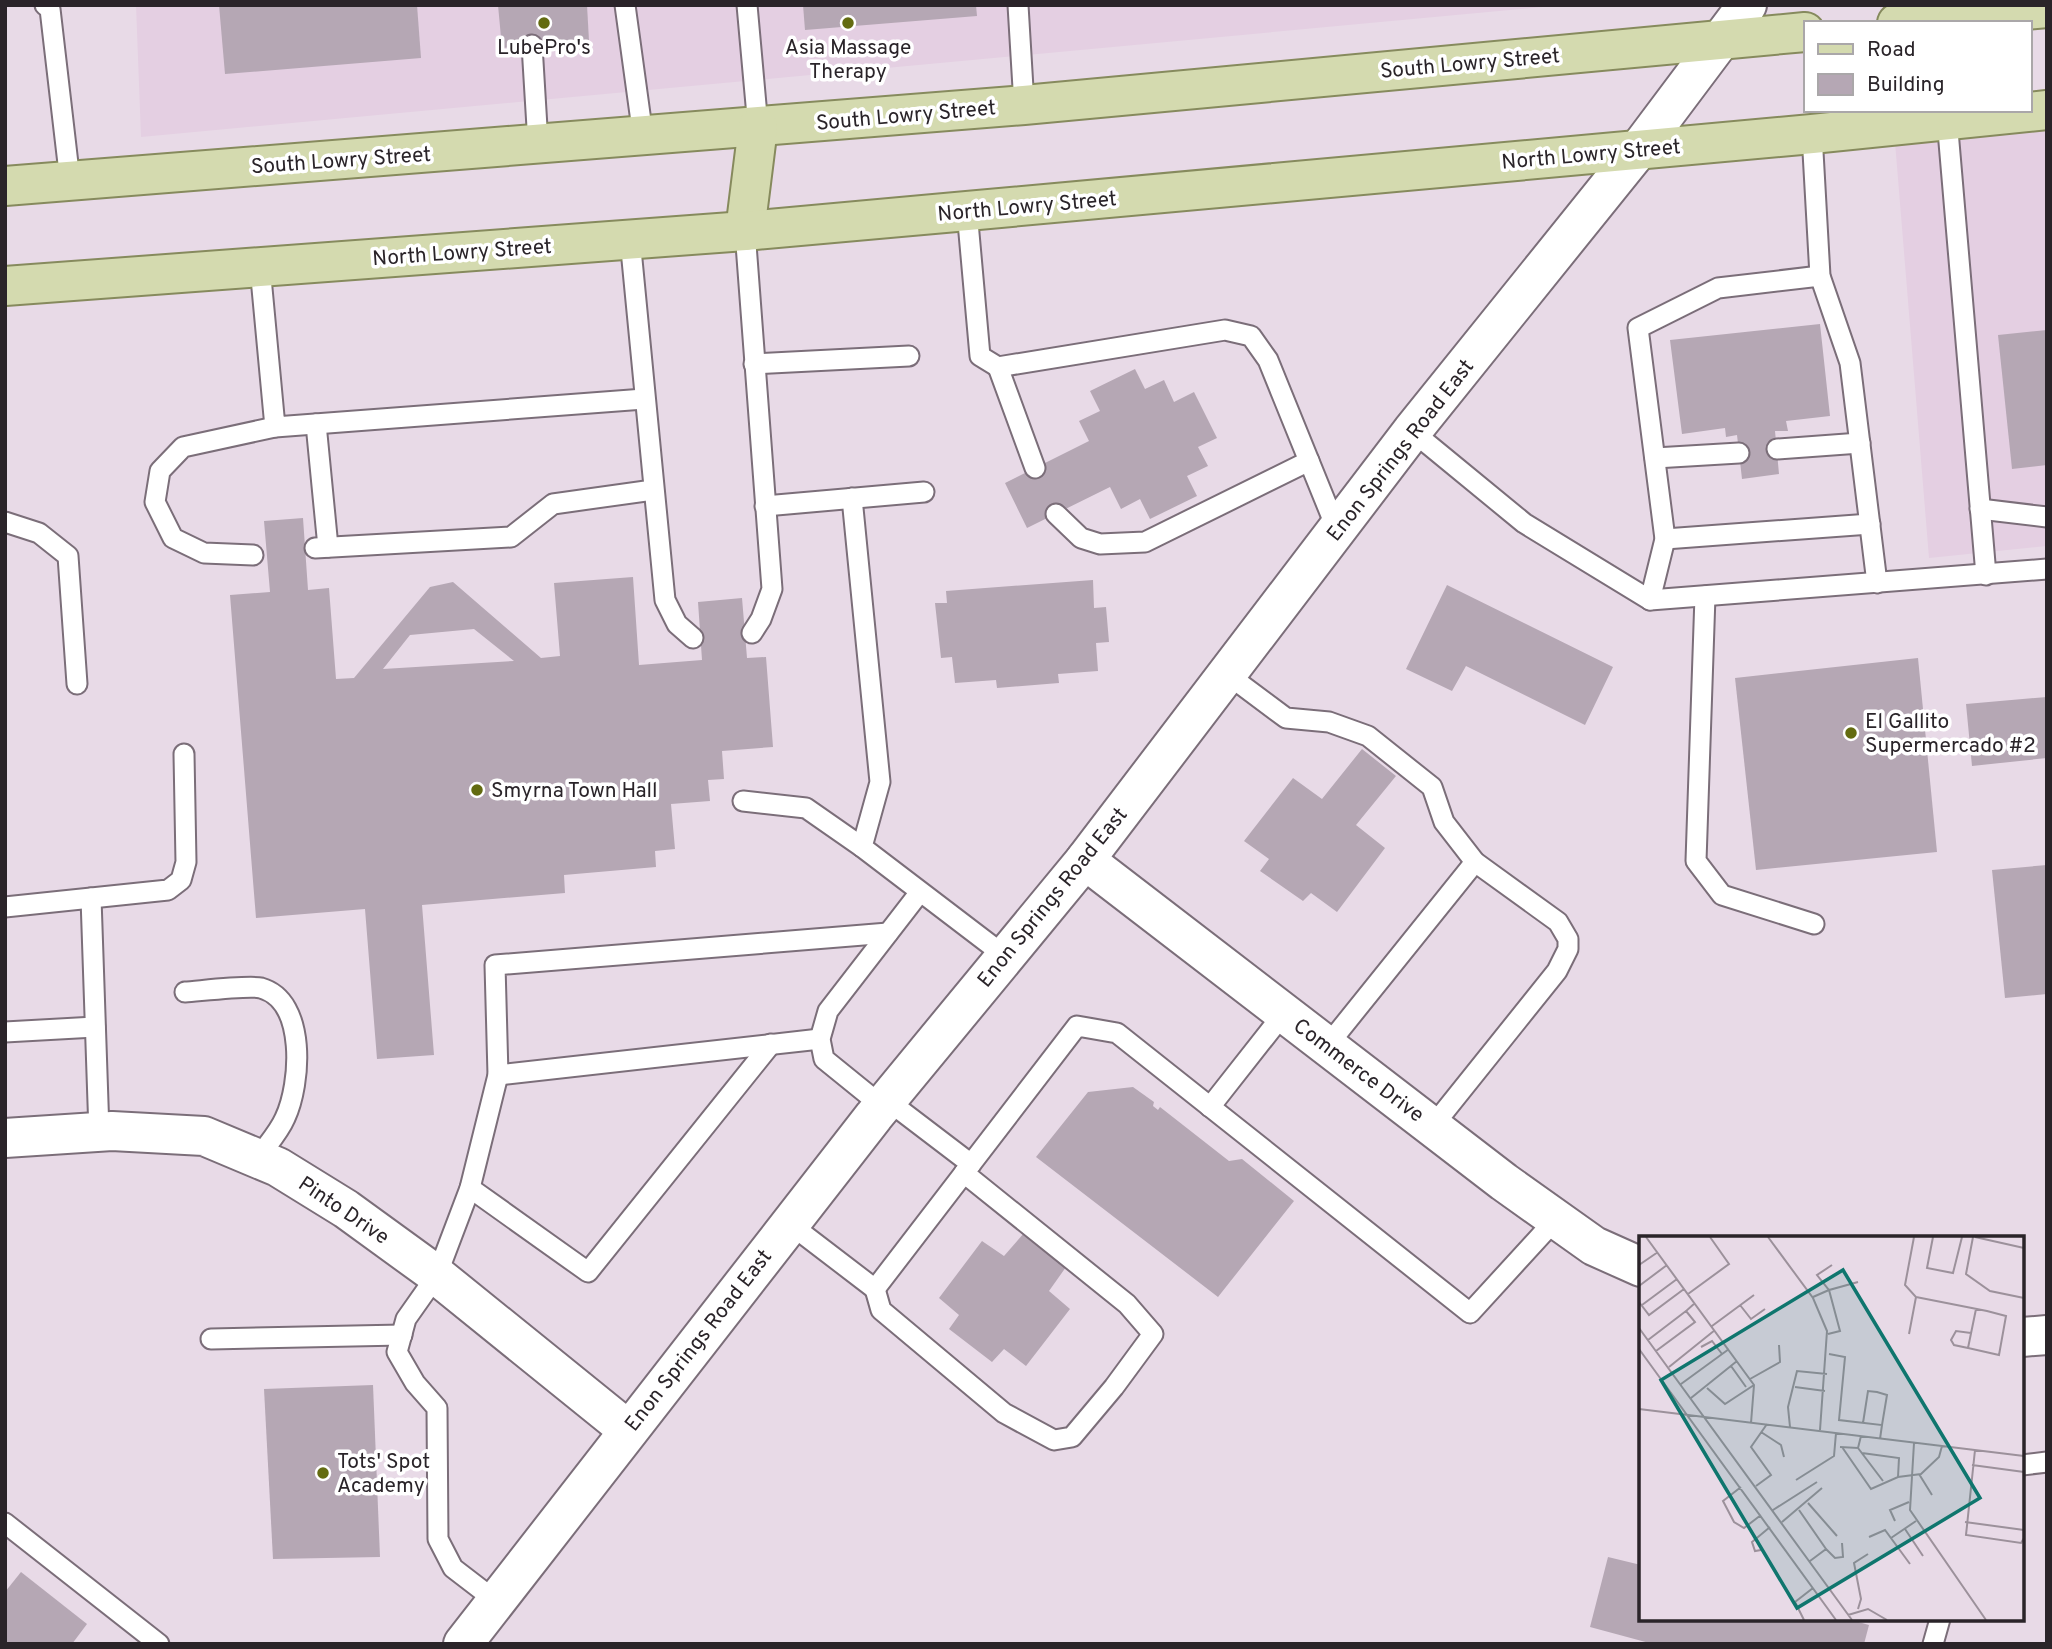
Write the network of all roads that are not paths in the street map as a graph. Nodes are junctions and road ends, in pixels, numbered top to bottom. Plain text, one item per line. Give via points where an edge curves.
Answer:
1 (45, 5) edge
2 (625, 5) edge
3 (747, 5) edge
4 (1018, 5) edge
5 (1746, 5) edge
6 (2047, 9) edge
7 (1918, 21) edge
8 (1804, 32) edge
9 (1721, 40) junction
10 (532, 45) dead end
11 (1024, 104) junction
12 (2025, 112) edge
13 (1947, 119) junction
14 (758, 127) junction
15 (1812, 134) junction
16 (643, 136) junction
17 (538, 144) junction
18 (1639, 149) junction
19 (70, 181) junction
20 (5, 186) edge
21 (967, 211) junction
22 (745, 230) junction
23 (630, 239) junction
24 (260, 267) junction
25 (1821, 276) junction
26 (5, 286) edge
27 (909, 356) dead end
28 (754, 364) junction
29 (998, 367) junction
30 (644, 399) junction
31 (316, 424) junction
32 (275, 427) junction
33 (1412, 431) junction
34 (1860, 443) junction
35 (1777, 449) dead end
36 (1739, 453) dead end
37 (1655, 458) junction
38 (1309, 461) junction
39 (1035, 468) dead end
40 (653, 490) junction
41 (924, 492) dead end
42 (852, 498) junction
43 (765, 506) junction
44 (1980, 509) junction
45 (1056, 514) dead end
46 (2047, 517) edge
47 (5, 522) edge
48 (1870, 524) junction
49 (1336, 530) junction
50 (1665, 539) junction
51 (253, 555) dead end
52 (2047, 569) edge
53 (1986, 575) junction
54 (1877, 583) junction
55 (1705, 596) junction
56 (1650, 600) junction
57 (752, 633) dead end
58 (693, 639) dead end
59 (1227, 674) junction
60 (77, 684) dead end
61 (184, 754) dead end
62 (743, 801) dead end
63 (862, 848) junction
64 (1084, 860) junction
65 (1475, 862) junction
66 (920, 892) junction
67 (91, 898) junction
68 (5, 907) edge
69 (1814, 924) dead end
70 (888, 933) junction
71 (1005, 956) junction
72 (185, 992) dead end
73 (1284, 1013) junction
74 (95, 1027) junction
75 (5, 1032) edge
76 (820, 1039) junction
77 (771, 1044) junction
78 (1327, 1046) junction
79 (498, 1075) junction
80 (885, 1103) junction
81 (1210, 1107) junction
82 (1432, 1126) junction
83 (99, 1132) junction
84 (5, 1139) edge
85 (258, 1158) junction
86 (967, 1168) junction
87 (470, 1188) junction
88 (1556, 1219) junction
89 (790, 1224) junction
90 (1639, 1266) edge
91 (437, 1275) junction
92 (875, 1289) junction
93 (402, 1335) junction
94 (2047, 1335) edge
95 (2024, 1337) edge
96 (211, 1339) dead end
97 (628, 1430) junction
98 (2047, 1462) edge
99 (2024, 1465) edge
100 (5, 1522) edge
101 (496, 1601) junction
102 (1939, 1621) edge
103 (159, 1644) edge
104 (463, 1644) edge
105 (1933, 1644) edge

1 - 19 lane via 50,9
2 - 16 lane
3 - 14 lane
4 - 11 lane
5 - 9 street, Enon Springs Road East
6 - 7 main road
8 - 9 main road, South Lowry Street
9 - 11 main road, South Lowry Street
9 - 18 street, Enon Springs Road East
10 - 17 lane
11 - 14 main road, South Lowry Street
12 - 13 main road, North Lowry Street
13 - 15 main road, North Lowry Street
13 - 44 lane
14 - 16 main road, South Lowry Street
14 - 22 main road
15 - 18 main road, North Lowry Street
15 - 25 lane
16 - 17 main road, South Lowry Street
17 - 19 main road, South Lowry Street
18 - 21 main road, North Lowry Street
18 - 33 street, Enon Springs Road East
19 - 20 main road, South Lowry Street
21 - 22 main road, North Lowry Street
21 - 29 lane via 980,356
22 - 23 main road, North Lowry Street
22 - 28 lane
23 - 24 main road, North Lowry Street
23 - 30 lane
24 - 26 main road, North Lowry Street
24 - 32 lane
25 - 34 lane via 1850,363
25 - 37 lane via 1718,288 1639,328
27 - 28 lane
28 - 43 lane
29 - 38 lane via 1225,330 1251,336 1268,360
29 - 39 lane
30 - 31 lane
30 - 40 lane
31 - 32 lane
31 - 40 lane via 322,547 511,537 553,504
32 - 51 lane via 183,447 160,471 155,502 173,538 204,553
33 - 49 street, Enon Springs Road East
33 - 56 lane via 1524,523
34 - 35 lane
34 - 48 lane
36 - 37 lane
37 - 50 lane
38 - 45 lane via 1145,542 1100,544 1081,538
38 - 49 lane
40 - 58 lane via 665,600 677,624
41 - 42 lane
42 - 43 lane
42 - 63 lane via 880,782
43 - 57 lane via 772,589
44 - 46 lane
44 - 53 lane
47 - 60 lane via 39,533 68,556
48 - 50 lane
48 - 54 lane
49 - 59 street, Enon Springs Road East
50 - 56 lane
52 - 53 lane
53 - 54 lane
54 - 55 lane
55 - 56 lane
55 - 69 lane via 1696,861 1722,895
59 - 64 street, Enon Springs Road East
59 - 65 lane via 1286,718 1329,722 1368,736 1432,788 1444,822
61 - 67 lane via 186,862 181,880 168,890
62 - 63 lane via 806,808
63 - 66 lane
64 - 71 street, Enon Springs Road East
64 - 73 street, Commerce Drive
65 - 78 lane
65 - 82 lane via 1558,922 1568,949 1557,971
66 - 70 lane
66 - 71 lane
67 - 68 lane
67 - 74 lane
70 - 76 lane via 828,1012
70 - 79 lane via 495,965
71 - 80 street, Enon Springs Road East
72 - 85 lane via 260,988 282,1001 295,1032 296,1085 285,1119
73 - 78 street, Commerce Drive
73 - 81 lane
74 - 75 lane
74 - 83 lane
76 - 77 lane
76 - 80 lane via 824,1059
77 - 79 lane
77 - 87 lane via 588,1272
78 - 82 street, Commerce Drive
79 - 87 lane
80 - 86 lane
80 - 89 street, Enon Springs Road East
81 - 86 lane via 1117,1033 1077,1026
81 - 88 lane via 1470,1313
82 - 88 street, Commerce Drive
83 - 84 street, Pinto Drive
83 - 85 street, Pinto Drive via 204,1136
85 - 91 street, Pinto Drive via 346,1209
86 - 92 lane
86 - 92 lane via 1127,1304 1153,1334 1115,1387 1072,1437 1054,1440 1004,1413 880,1310
87 - 91 lane
88 - 90 street, Commerce Drive via 1594,1247
89 - 92 lane
89 - 97 street, Enon Springs Road East
91 - 93 lane via 405,1320
91 - 97 street, Pinto Drive
93 - 96 lane
93 - 101 lane via 397,1352 437,1408 439,1539 453,1568
94 - 95 street
97 - 101 street, Enon Springs Road East
98 - 99 lane
100 - 103 lane
101 - 104 street, Enon Springs Road East
102 - 105 lane

